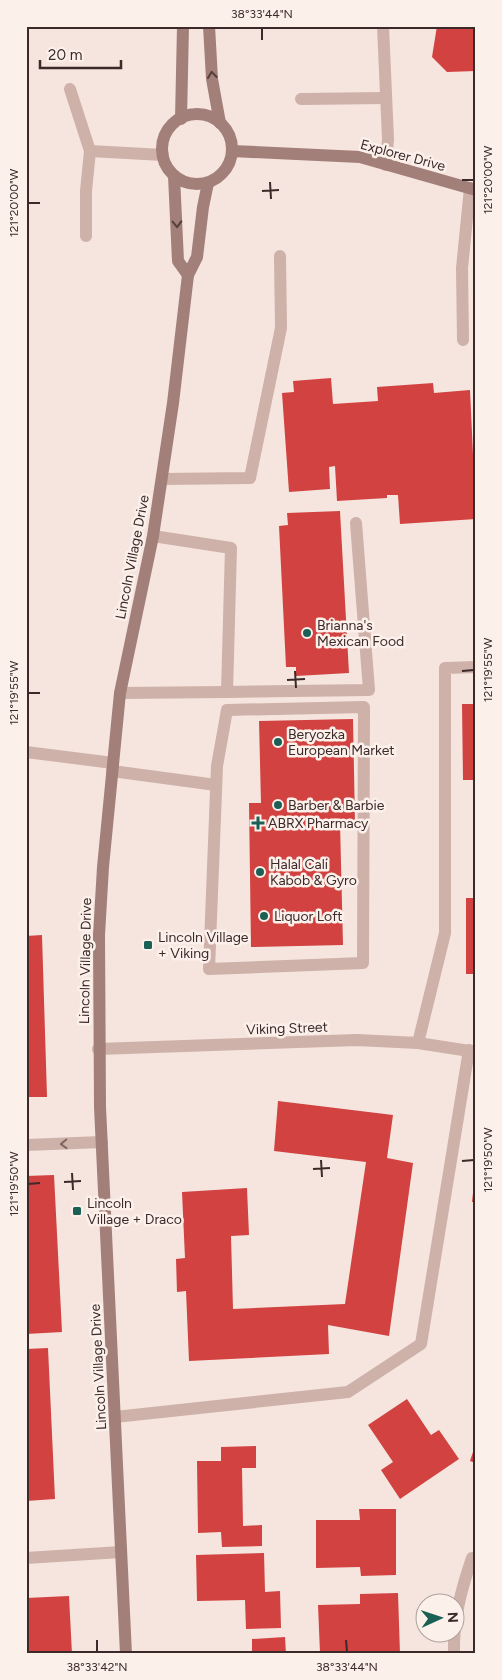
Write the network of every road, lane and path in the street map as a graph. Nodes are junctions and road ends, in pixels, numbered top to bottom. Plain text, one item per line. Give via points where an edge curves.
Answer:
1 (183, 26) edge
2 (208, 26) edge
3 (383, 26) edge
4 (70, 89) dead end
5 (385, 98) junction
6 (301, 99) dead end
7 (181, 119) junction
8 (220, 123) junction
9 (90, 151) junction
10 (232, 151) junction
11 (163, 155) junction
12 (386, 165) junction
13 (174, 176) junction
14 (208, 183) junction
15 (473, 189) edge
16 (86, 236) dead end
17 (280, 256) dead end
18 (188, 275) junction
19 (463, 340) dead end
20 (162, 479) junction
21 (356, 522) dead end
22 (153, 536) junction
23 (476, 667) edge
24 (227, 692) junction
25 (120, 693) junction
26 (26, 752) edge
27 (113, 767) junction
28 (216, 785) junction
29 (418, 1043) junction
30 (98, 1049) junction
31 (472, 1051) edge
32 (102, 1142) junction
33 (26, 1146) edge
34 (115, 1416) junction
35 (121, 1552) junction
36 (26, 1558) edge
37 (472, 1558) dead end
38 (126, 1654) edge
39 (454, 1654) edge

1 - 7 street
8 -> 2 street via 212,79
3 - 5 street
4 - 9 street
5 - 6 street
5 - 12 street
7 - 8 street via 198,114 210,116
7 - 11 street via 167,131
8 - 10 street via 228,132
9 - 11 street
9 - 16 street
10 - 12 street, Explorer Drive via 360,157
10 - 14 street via 227,168
11 - 13 street
12 - 15 street, Explorer Drive
13 - 14 street via 184,182
13 -> 18 street via 178,261
14 - 18 street, Lincoln Village Drive via 197,257
15 - 19 street via 462,268
17 - 20 street via 280,328 250,478
18 - 20 street, Lincoln Village Drive
20 - 22 street, Lincoln Village Drive
21 - 24 street via 369,690
22 - 24 street via 230,548
22 - 25 street, Lincoln Village Drive
23 - 29 street via 445,668 445,933
24 - 25 street
25 - 27 street, Lincoln Village Drive
26 - 27 street
27 - 28 street
27 - 30 street, Lincoln Village Drive via 99,925
28 - 28 street via 209,969 363,963 364,707 227,710
29 - 30 street, Viking Street via 357,1040
29 - 31 street, Viking Street
30 - 32 street, Lincoln Village Drive
31 - 34 street via 422,1344 348,1392
32 -> 33 street
32 - 34 street, Lincoln Village Drive
34 - 35 street, Lincoln Village Drive
35 - 36 street
35 - 38 street, Lincoln Village Drive
37 - 39 street via 456,1616

